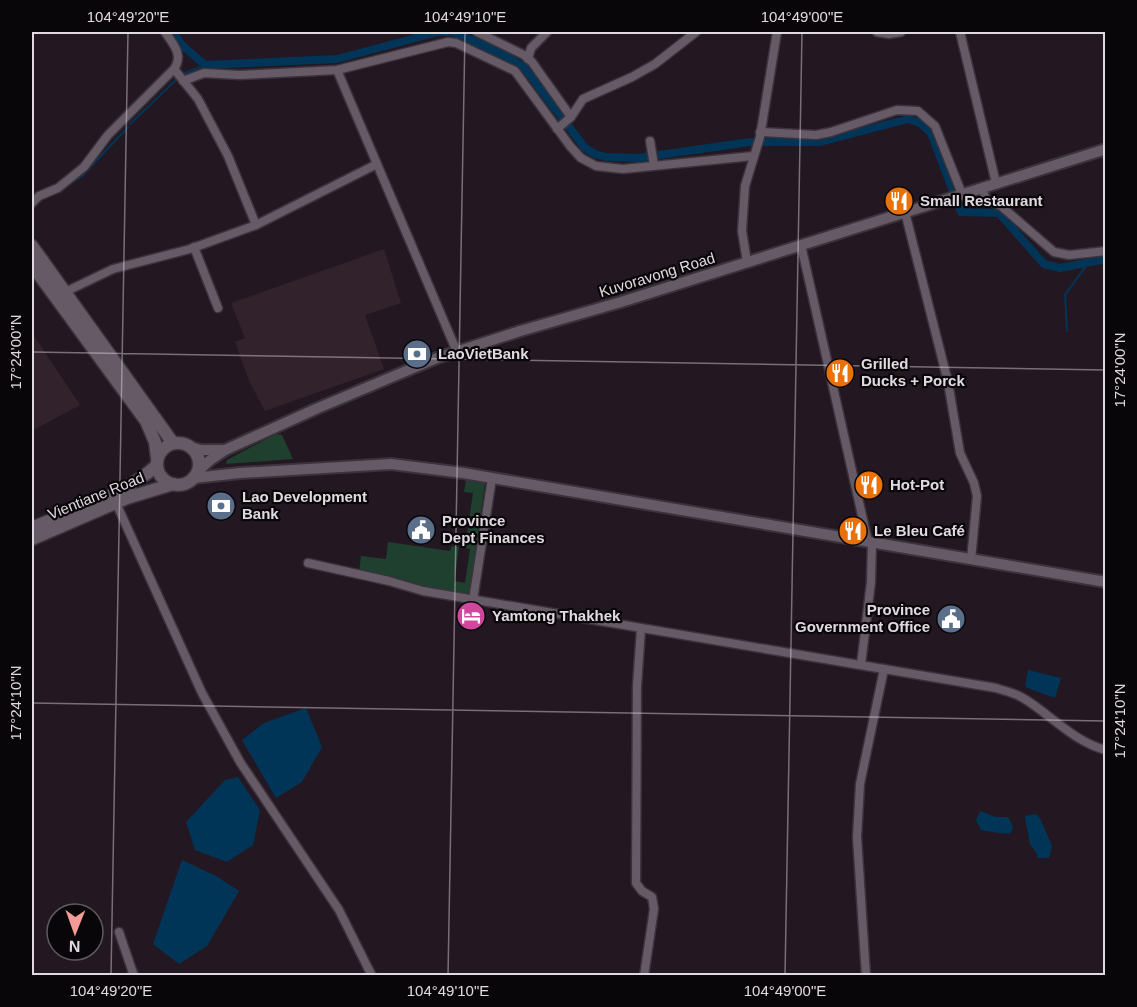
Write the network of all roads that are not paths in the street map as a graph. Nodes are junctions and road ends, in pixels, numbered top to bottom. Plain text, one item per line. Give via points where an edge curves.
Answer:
1 (165, 32) edge
2 (477, 32) edge
3 (547, 32) edge
4 (696, 32) edge
5 (777, 32) edge
6 (877, 32) edge
7 (901, 32) edge
8 (960, 32) edge
9 (528, 59) junction
10 (174, 69) junction
11 (337, 70) junction
12 (183, 81) junction
13 (571, 117) junction
14 (557, 129) junction
15 (760, 134) junction
16 (650, 141) dead end
17 (1106, 148) edge
18 (754, 152) junction
19 (377, 164) junction
20 (654, 165) junction
21 (996, 183) junction
22 (982, 188) junction
23 (961, 194) junction
24 (32, 202) edge
25 (905, 212) junction
26 (256, 225) junction
27 (801, 245) junction
28 (32, 246) edge
29 (194, 247) junction
30 (1106, 251) edge
31 (747, 262) junction
32 (33, 268) edge
33 (65, 292) junction
34 (218, 308) dead end
35 (457, 352) junction
36 (173, 443) junction
37 (190, 447) junction
38 (225, 450) junction
39 (157, 461) junction
40 (195, 475) junction
41 (492, 478) junction
42 (173, 484) junction
43 (116, 503) junction
44 (32, 528) edge
45 (32, 539) edge
46 (870, 543) junction
47 (971, 560) junction
48 (308, 563) dead end
49 (1106, 582) edge
50 (472, 600) junction
51 (641, 629) junction
52 (861, 665) junction
53 (884, 669) junction
54 (1106, 750) edge
55 (119, 932) dead end
56 (134, 975) edge
57 (372, 975) edge
58 (644, 975) edge
59 (866, 975) edge

1 - 10 street via 179,55
2 - 9 street
3 - 9 street via 531,48
4 - 13 street via 655,64 583,99
5 - 15 street
6 - 7 street
8 - 21 street
9 - 13 street
10 - 12 street
10 - 24 street via 108,135 84,167
11 - 12 street via 204,73
11 - 14 street via 440,42 456,43 515,71
11 - 19 street
12 - 26 street via 198,99 228,156
13 - 14 street
14 - 20 street via 581,158 596,166 623,169
15 - 18 street
15 - 23 street via 816,135 897,110 918,111 935,126
16 - 20 street
17 - 21 street, Kuvoravong Road
18 - 20 street
18 - 31 street via 742,216
19 - 26 street
19 - 35 street
21 - 22 street, Kuvoravong Road
22 - 23 street, Kuvoravong Road
22 - 30 street via 986,198 1001,206 1054,252 1069,255
23 - 25 street, Kuvoravong Road
25 - 27 street, Kuvoravong Road
25 - 47 street via 948,382 960,453 977,496
26 - 29 street
27 - 31 street, Kuvoravong Road
27 - 46 street
28 - 33 main road
29 - 33 street via 113,269
29 - 34 street
31 - 35 street, Kuvoravong Road
32 - 39 main road via 146,421 155,442
33 - 36 main road
35 - 38 street, Kuvoravong Road
36 - 37 main road
36 - 39 main road via 163,448
37 - 38 street
37 - 40 main road via 197,456
38 - 40 street
39 - 42 main road via 162,477
39 - 44 main road via 137,481
40 - 41 street via 399,464
40 - 42 main road via 180,485
41 - 46 street
41 - 50 street
42 - 43 main road, Vientiane Road
43 - 45 main road, Vientiane Road
43 - 57 street via 202,693 240,762 339,910
46 - 47 street
46 - 52 street via 871,582
47 - 49 street
48 - 50 street
50 - 51 street
51 - 52 street
51 - 58 street via 636,883 652,897 654,909
52 - 53 street
53 - 54 street via 1015,694 1078,737
53 - 59 street via 860,784 856,837
55 - 56 street

